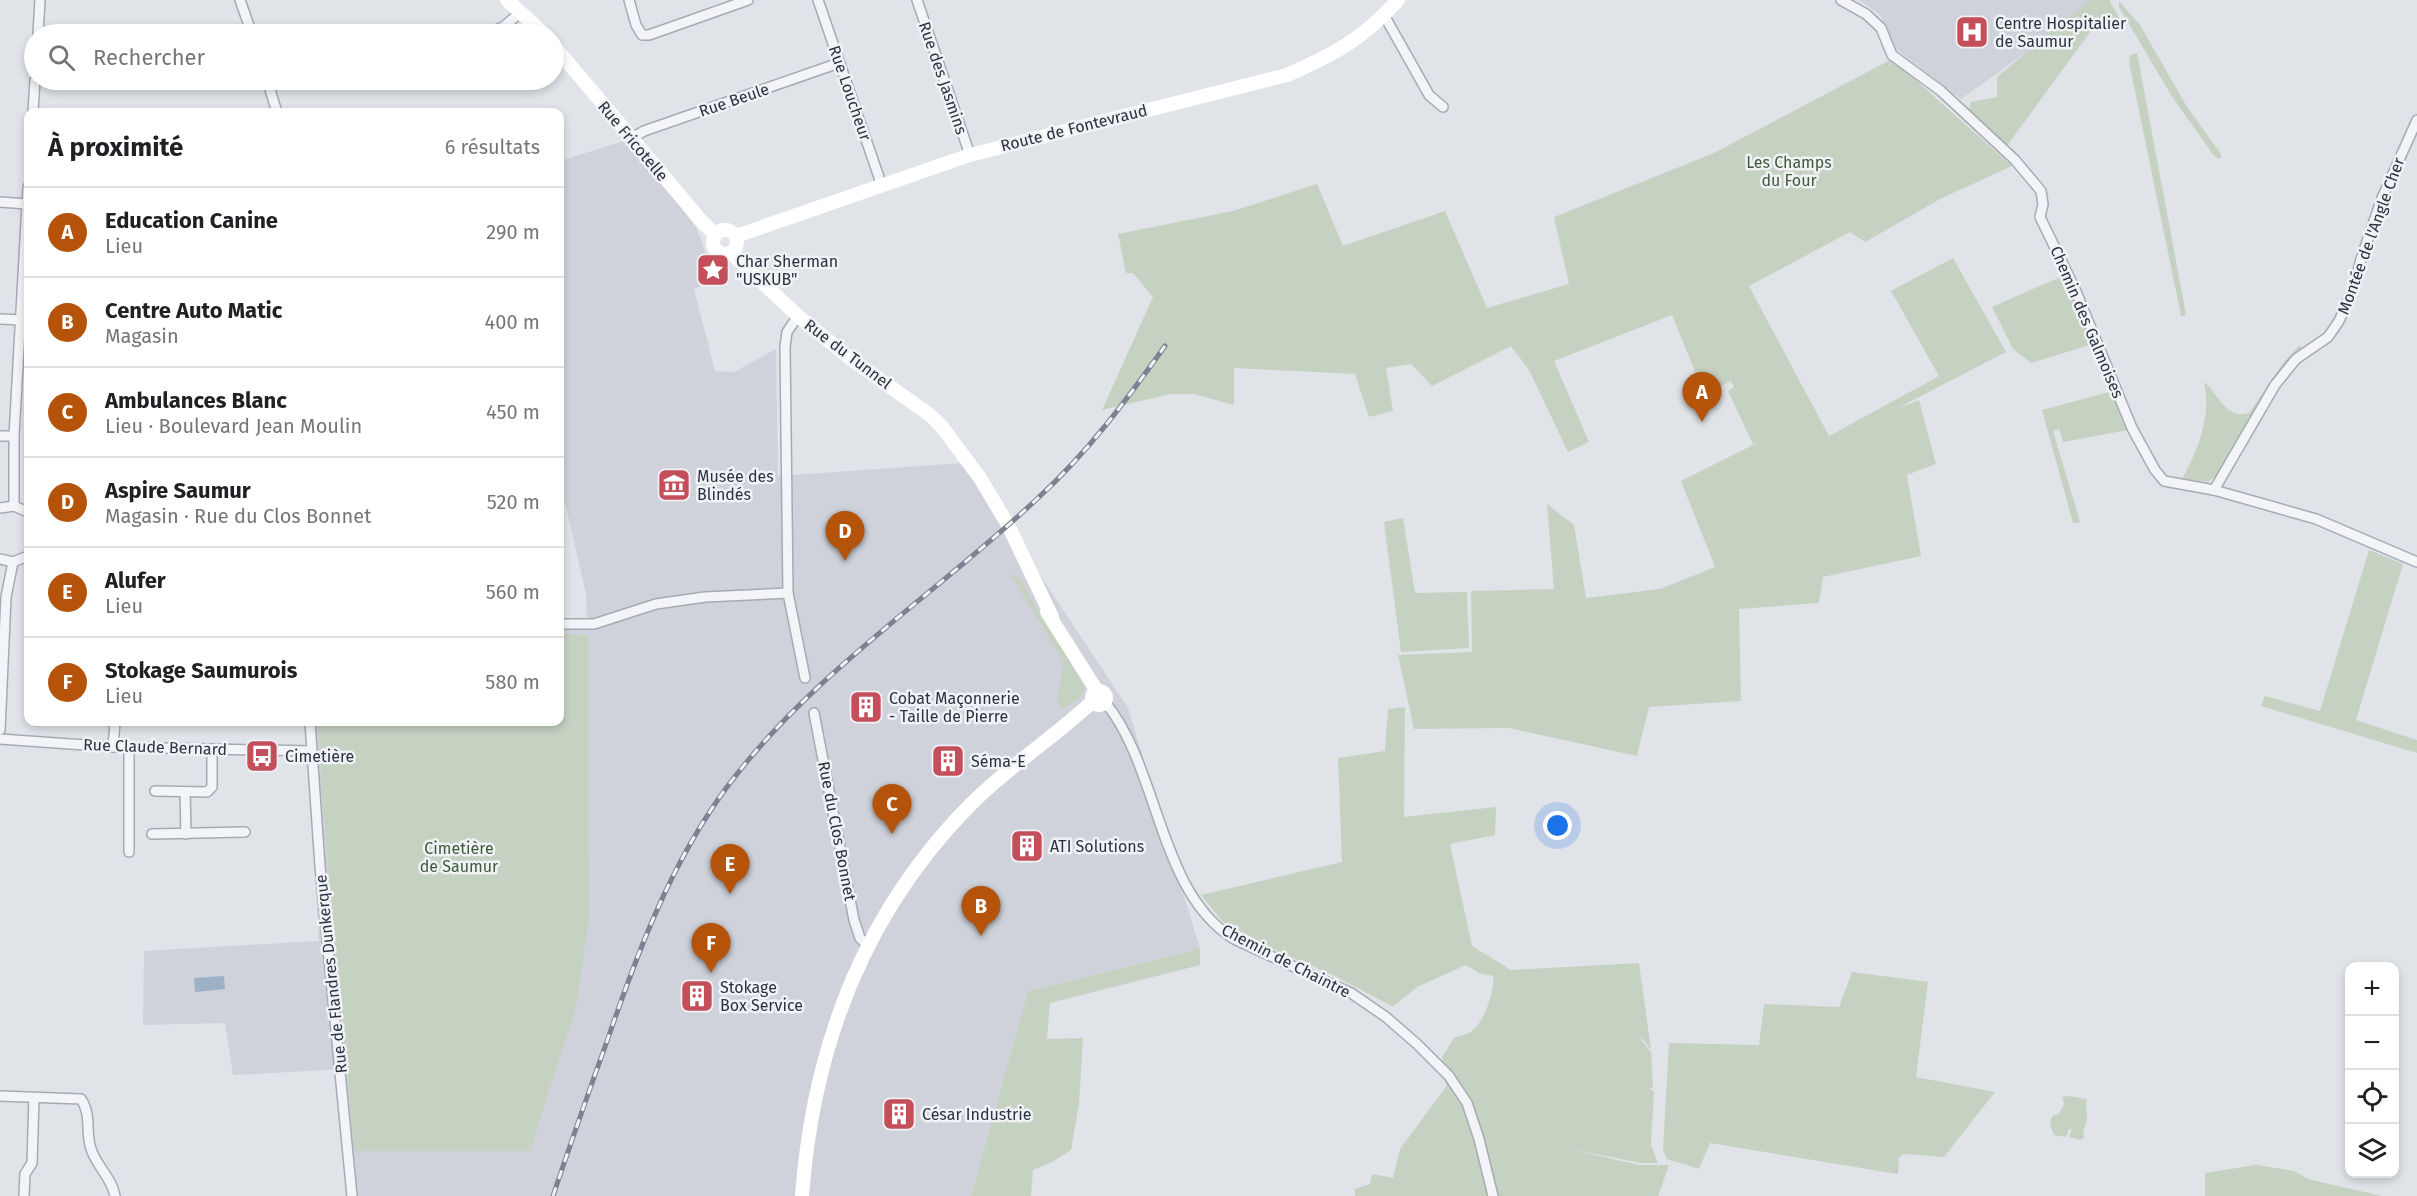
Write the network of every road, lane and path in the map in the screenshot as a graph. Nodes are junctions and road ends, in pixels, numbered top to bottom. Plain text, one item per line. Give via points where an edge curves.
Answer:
1 (40, 0) edge
2 (240, 0) edge
3 (629, 0) edge
4 (748, 0) edge
5 (818, 0) edge
6 (917, 0) edge
7 (1398, 0) edge
8 (1841, 0) edge
9 (515, 4) edge
10 (1384, 15) junction
11 (39, 24) edge
12 (248, 24) edge
13 (505, 24) edge
14 (534, 24) edge
15 (564, 58) edge
16 (839, 63) junction
17 (34, 90) edge
18 (270, 90) edge
19 (1443, 107) dead end
20 (33, 108) edge
21 (276, 108) edge
22 (2417, 120) edge
23 (630, 139) junction
24 (970, 155) junction
25 (882, 186) junction
26 (0, 202) edge
27 (24, 204) edge
28 (716, 234) junction
29 (736, 236) junction
30 (731, 253) junction
31 (24, 262) edge
32 (798, 316) junction
33 (0, 319) edge
34 (21, 320) junction
35 (24, 342) edge
36 (18, 374) junction
37 (24, 375) edge
38 (0, 436) edge
39 (14, 436) junction
40 (2214, 490) junction
41 (14, 506) junction
42 (0, 508) edge
43 (24, 510) edge
44 (24, 558) edge
45 (0, 559) edge
46 (13, 562) junction
47 (2417, 562) edge
48 (788, 593) junction
49 (564, 624) edge
50 (805, 678) dead end
51 (1098, 698) junction
52 (814, 713) dead end
53 (115, 726) edge
54 (310, 726) edge
55 (0, 730) edge
56 (0, 739) edge
57 (113, 747) junction
58 (129, 747) junction
59 (212, 749) junction
60 (311, 751) junction
61 (155, 791) dead end
62 (185, 792) junction
63 (245, 832) dead end
64 (152, 834) dead end
65 (186, 834) junction
66 (129, 852) dead end
67 (867, 945) junction
68 (0, 1096) edge
69 (34, 1098) junction
70 (24, 1196) edge
71 (115, 1196) edge
72 (352, 1196) edge
73 (802, 1196) edge
74 (1493, 1196) edge

1 - 11 street
2 - 12 street
3 - 4 street via 642,34 649,35
5 - 16 street, Rue Loucheur
6 - 24 street, Rue des Jasmins
7 - 10 street, Route de Fontevraud
8 - 40 street, Chemin des Galmoises via 1881,28 1892,55 1941,91 2015,160 2041,191 2040,217 2075,289 2132,428 2155,470 2164,481
9 - 13 street
9 - 14 street
10 - 19 street via 1429,95
10 - 24 street, Route de Fontevraud via 1358,39 1287,75
15 - 23 street, Rue Fricotelle
16 - 23 street, Rue Beule
16 - 25 street, Rue Loucheur
17 - 20 street
18 - 21 street
22 - 40 street, Montée de l'Angle Cher via 2382,198 2339,321 2328,337 2296,359 2275,385
23 - 28 street, Rue Fricotelle
24 - 25 street, Route de Fontevraud
25 - 29 street, Route de Fontevraud
26 - 27 street
28 - 29 street via 727,230
28 - 30 street via 716,249
29 - 30 street
30 - 32 street, Rue du Tunnel
31 - 34 street
32 - 48 street via 787,332 785,346
32 - 51 street, Rue du Tunnel via 942,427 980,478 1008,525 1052,617
33 - 34 street
34 - 35 street
35 - 36 street
36 - 37 street
36 - 39 street
38 - 39 street
39 - 41 street
40 - 47 street via 2316,519
41 - 42 street
41 - 43 street
44 - 46 street
45 - 46 street
46 - 55 street via 6,597
48 - 49 street via 665,602 594,624
48 - 50 street
51 - 67 street via 971,804 920,864
51 - 74 street, Chemin de Chaintre via 1116,715 1130,741 1170,848 1209,918 1234,939 1351,993 1417,1044 1449,1076 1467,1103
52 - 67 street, Rue du Clos Bonnet via 854,920
53 - 57 street
54 - 60 street, Rue de Flandres Dunkerque
56 - 57 street, Rue Claude Bernard
57 - 58 street, Rue Claude Bernard
58 - 59 street, Rue Claude Bernard
58 - 66 street
59 - 60 street, Rue Claude Bernard
59 - 62 street via 212,787 207,792
60 - 72 street, Rue de Flandres Dunkerque
61 - 62 street
62 - 65 street
63 - 65 street
64 - 65 street
67 - 73 street via 821,1065 805,1148
68 - 69 street
69 - 70 street via 32,1163 25,1174
69 - 71 street via 81,1099 88,1108 93,1156 113,1186

